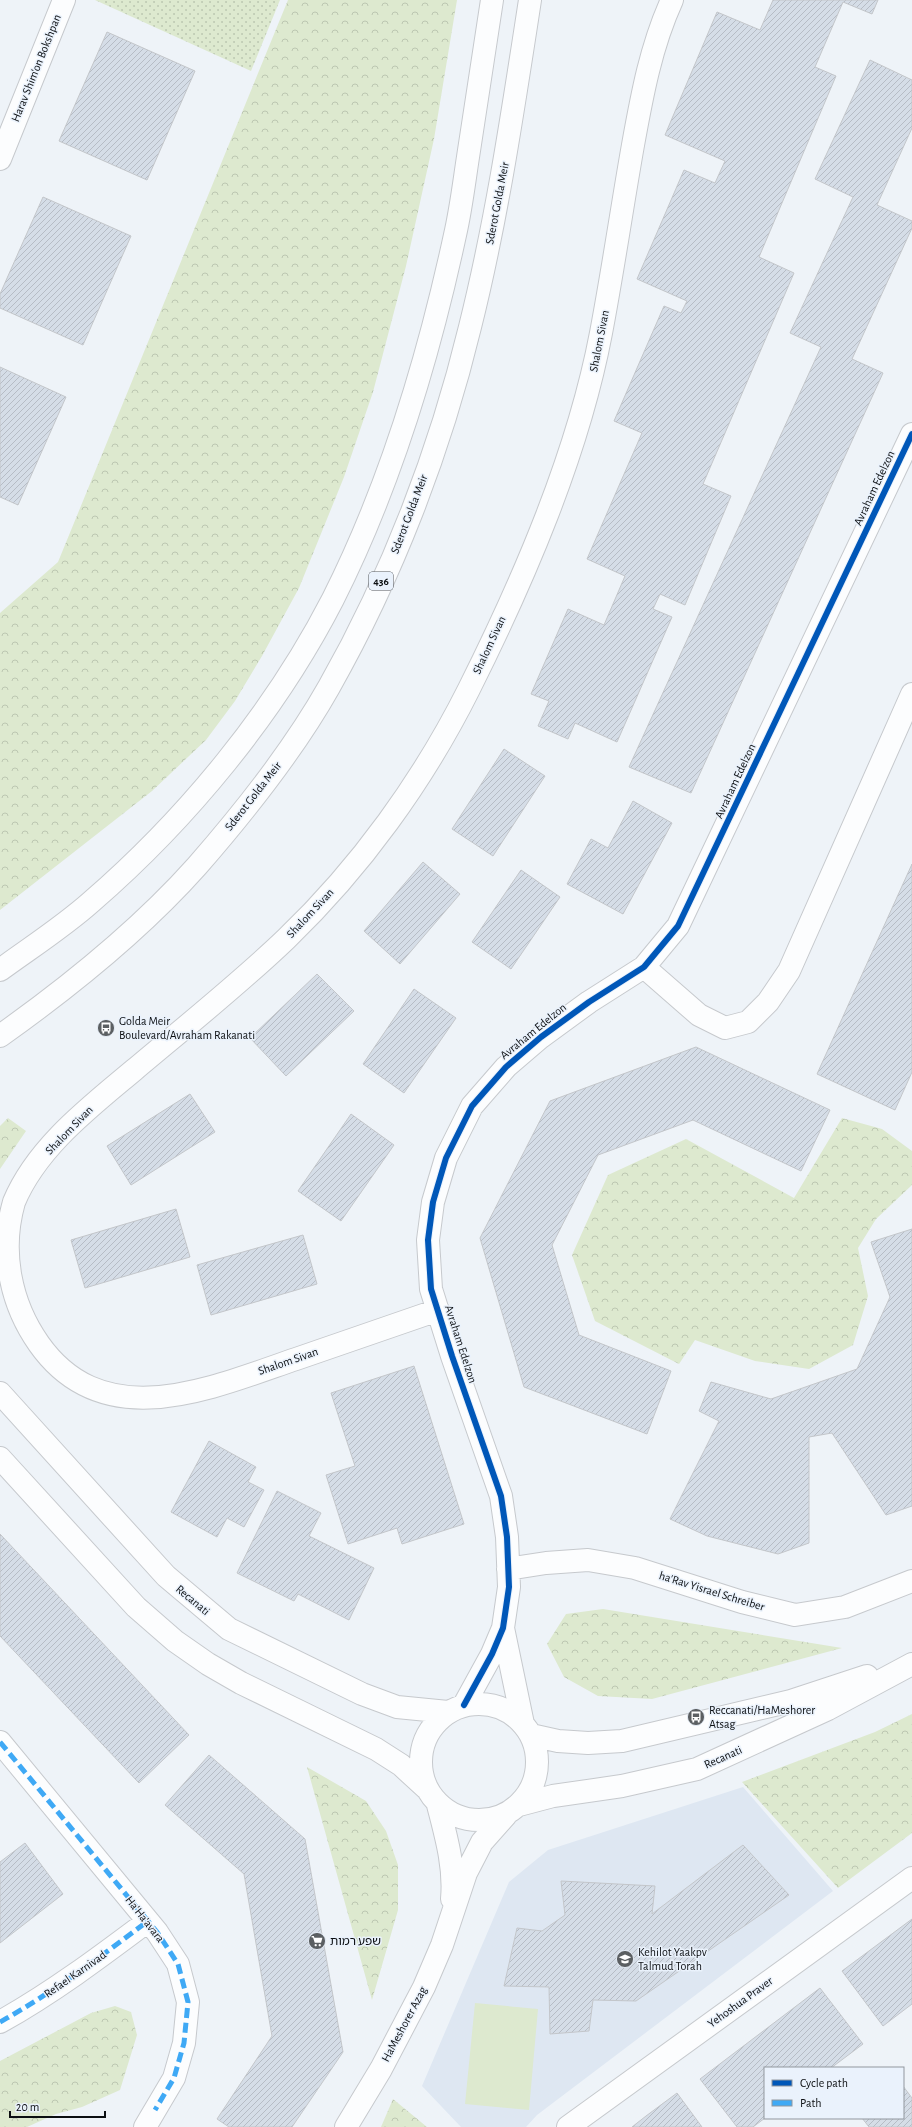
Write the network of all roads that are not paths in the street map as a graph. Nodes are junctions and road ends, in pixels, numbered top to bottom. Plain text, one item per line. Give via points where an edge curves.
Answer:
1 (64, 0) edge
2 (492, 0) edge
3 (530, 0) edge
4 (672, 0) edge
5 (0, 159) edge
6 (912, 434) edge
7 (912, 694) edge
8 (644, 967) junction
9 (0, 970) edge
10 (0, 1036) edge
11 (438, 1310) junction
12 (0, 1394) edge
13 (0, 1458) edge
14 (508, 1569) junction
15 (912, 1581) edge
16 (503, 1628) junction
17 (912, 1663) edge
18 (456, 1709) junction
19 (527, 1730) junction
20 (0, 1742) edge
21 (432, 1796) junction
22 (513, 1810) junction
23 (912, 1878) edge
24 (451, 1916) junction
25 (148, 1921) junction
26 (0, 2022) edge
27 (145, 2127) edge
28 (346, 2127) edge
29 (568, 2127) edge

1 - 5 street, Harav Shim'on Bokshpan
2 - 9 street via 456,232 424,362 393,460 369,521 332,600 276,693 219,771 160,836 90,903
3 - 10 street, Sderot Golda Meir / 436 via 506,156 470,330 424,476 365,617 329,687 295,741 257,794 195,868 139,924 80,976
4 - 11 street, Shalom Sivan via 662,21 645,78 588,394 562,474 531,554 468,692 429,760 383,830 287,938 97,1101 57,1139 33,1168 14,1201 5,1231 5,1261 10,1287 25,1324 48,1357 81,1383 119,1396 157,1398 202,1391
6 - 8 street, Avraham Edelzon via 678,926
7 - 8 street via 789,971 768,1002 748,1022 725,1028 699,1015
8 - 11 street, Avraham Edelzon via 541,1037 506,1067 472,1106 446,1158 433,1202 428,1240 431,1289
11 - 14 street, Avraham Edelzon via 501,1496 508,1537
12 - 18 street, Recanati via 166,1576 230,1629 362,1694 397,1707
13 - 21 street via 136,1607 175,1641 241,1683 376,1749 401,1765
14 - 15 street, ha'Rav Yisrael Schreiber via 588,1560 629,1567 742,1602 795,1615 845,1607
14 - 16 street, Avraham Edelzon via 509,1587
16 - 18 street, Avraham Edelzon via 492,1654
16 - 19 street, Avraham Edelzon
17 - 19 street, Recanati via 791,1701 622,1741 558,1741
17 - 22 street, Recanati via 828,1709 697,1769 622,1786 553,1796
18 - 19 street via 480,1704 496,1706 510,1713
18 - 21 street via 435,1723 425,1738 420,1754 421,1772
19 - 22 street via 536,1749 535,1779 529,1793
20 - 25 street, Ha'Ha'avara
21 - 22 street via 453,1815 470,1820 488,1820
21 - 24 street, HaMeshorer Azag via 448,1843 454,1884
22 - 24 street, HaMeshorer Azag via 482,1842 466,1873
23 - 29 street, Yehoshua Praver
24 - 28 street, HaMeshorer Azag via 424,1987 381,2069
25 - 26 street, Refael Karnivad via 78,1973 28,2007
25 - 27 street, Ha'Ha'avara via 178,1964 188,2002 184,2043 174,2078

